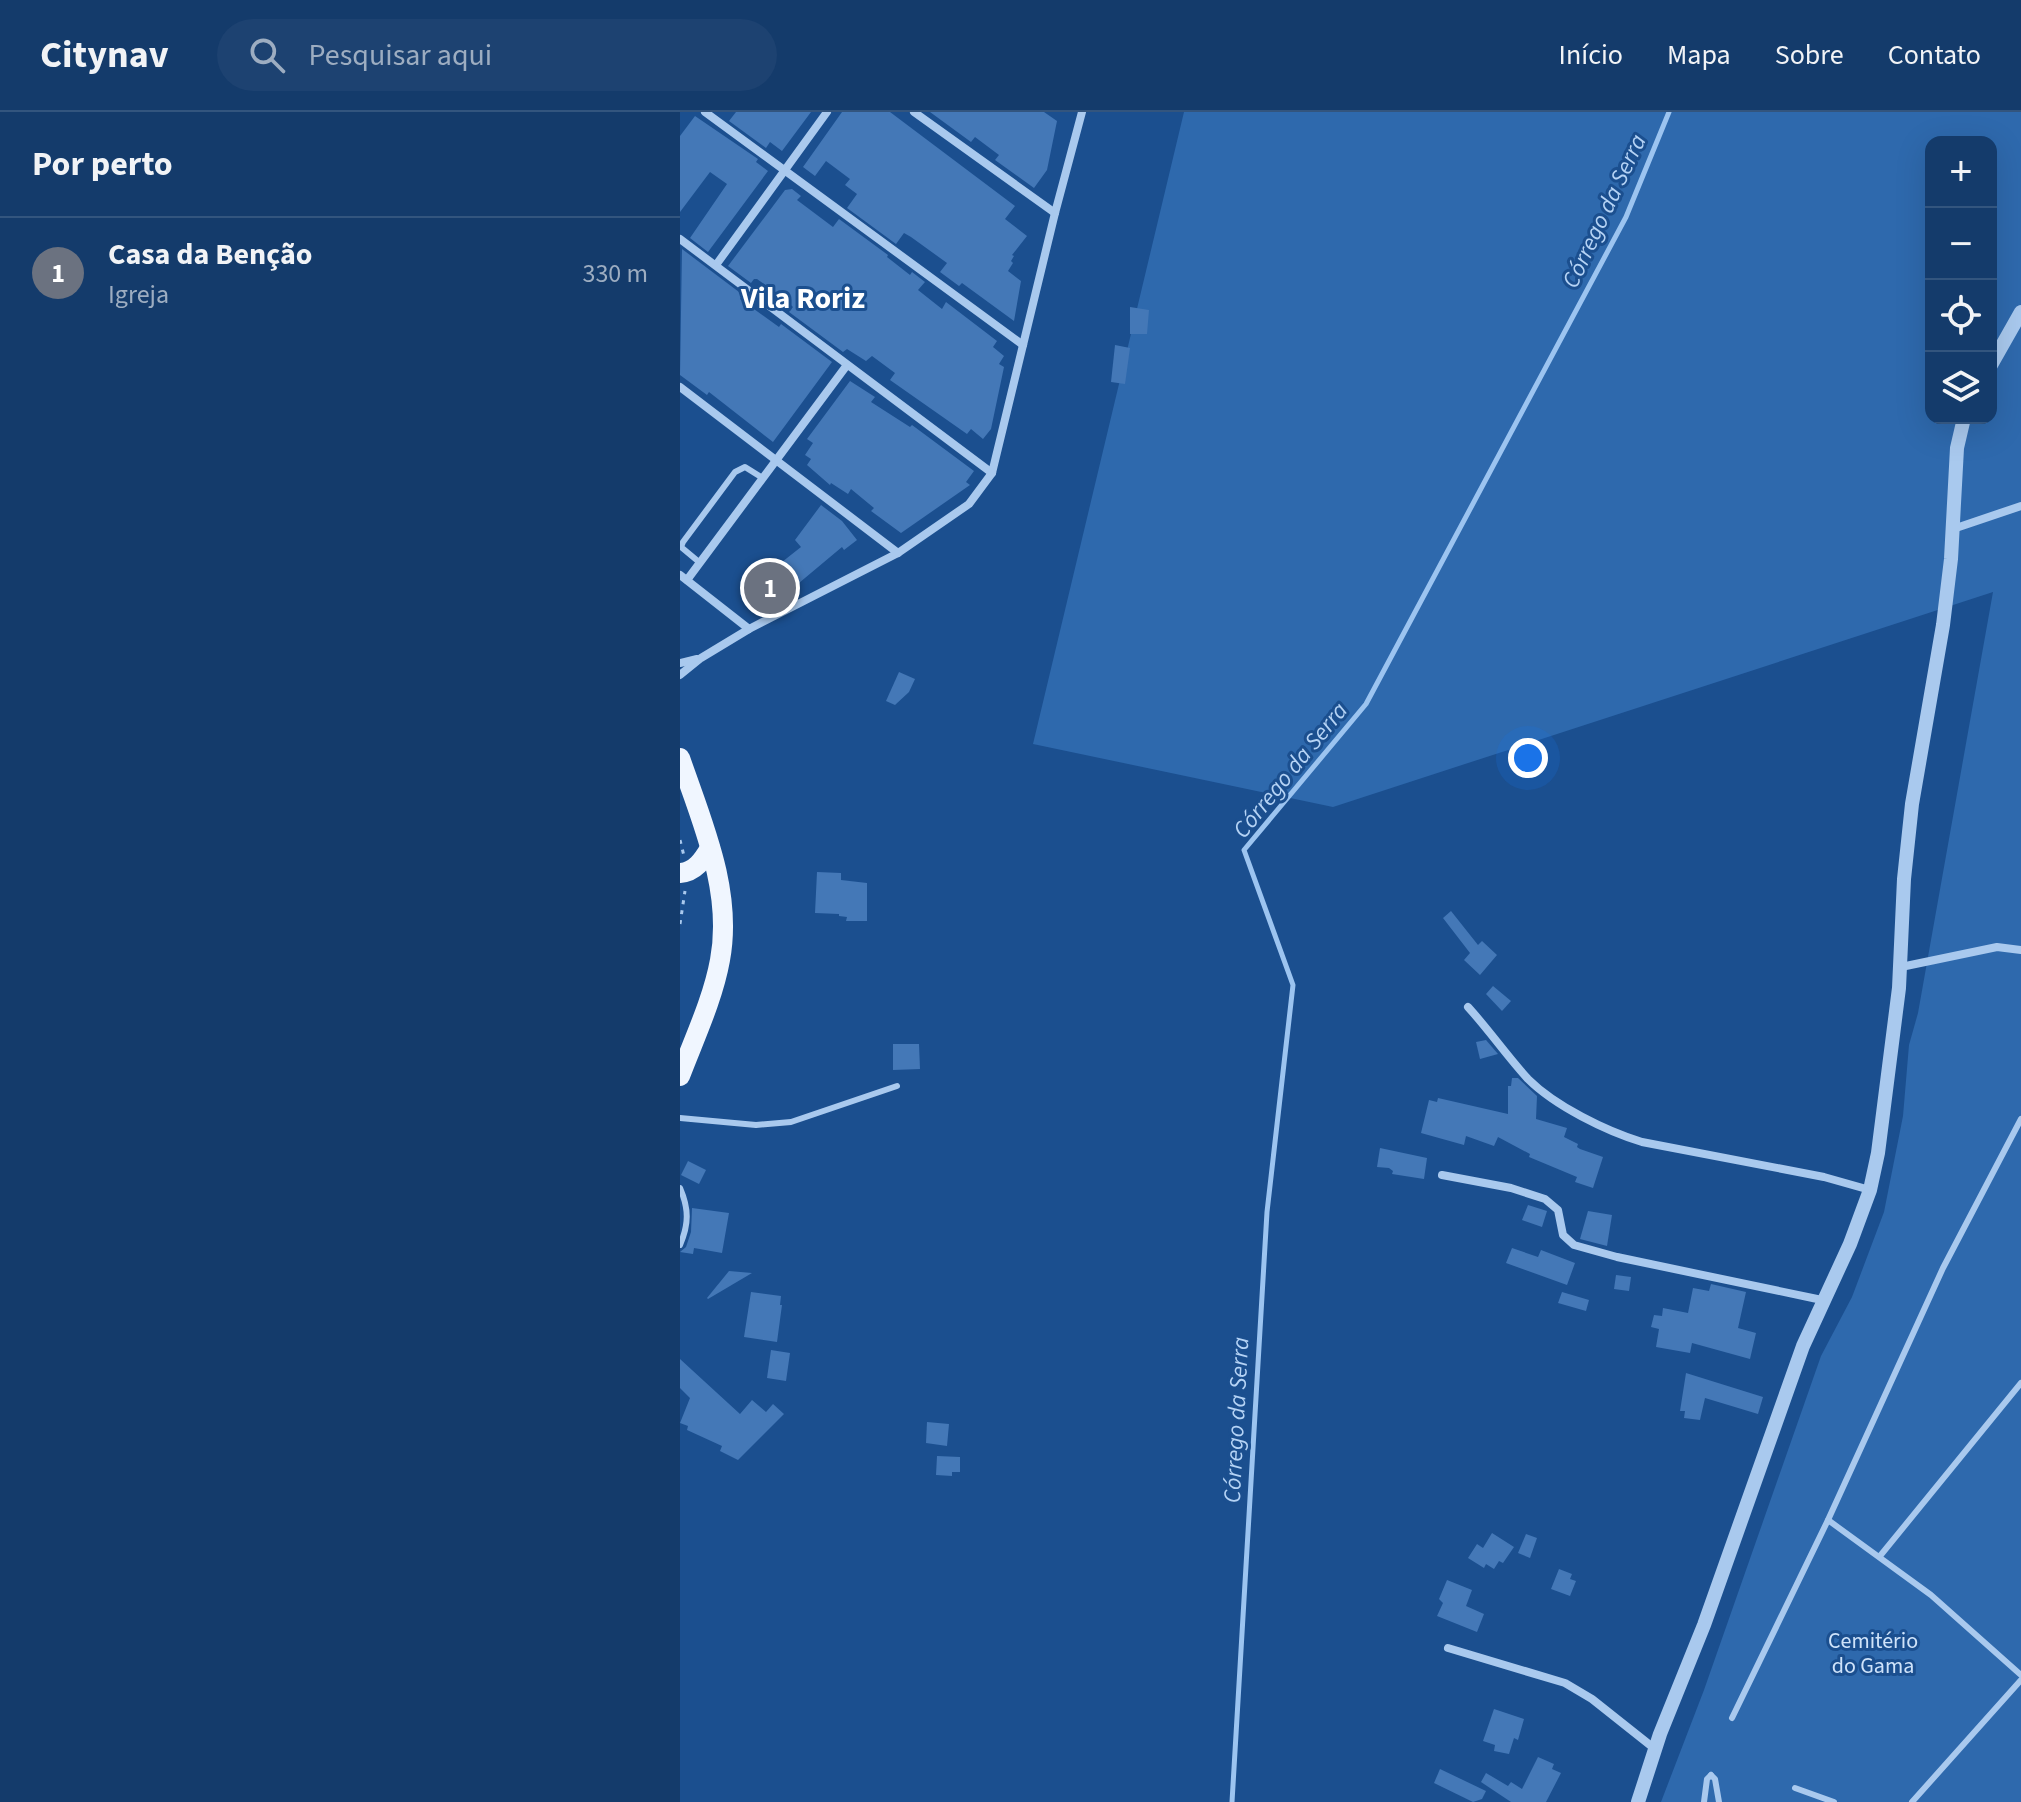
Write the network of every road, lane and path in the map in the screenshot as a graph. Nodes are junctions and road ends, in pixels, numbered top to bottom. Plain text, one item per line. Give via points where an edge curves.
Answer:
1 (705, 112) edge
2 (827, 112) edge
3 (914, 112) edge
4 (1082, 112) edge
5 (786, 171) junction
6 (1055, 213) junction
7 (680, 239) edge
8 (716, 265) junction
9 (2021, 312) edge
10 (1023, 345) junction
11 (1997, 354) edge
12 (847, 365) junction
13 (680, 387) edge
14 (1963, 424) edge
15 (775, 459) junction
16 (992, 473) junction
17 (761, 477) junction
18 (2021, 506) edge
19 (1953, 529) junction
20 (898, 553) junction
21 (699, 562) junction
22 (684, 577) edge
23 (749, 629) junction
24 (701, 658) junction
25 (680, 663) edge
26 (680, 675) edge
27 (680, 758) edge
28 (710, 848) junction
29 (680, 873) edge
30 (2021, 950) edge
31 (1901, 967) junction
32 (1468, 1007) dead end
33 (680, 1076) edge
34 (897, 1086) dead end
35 (680, 1118) edge
36 (2021, 1119) edge
37 (1442, 1175) dead end
38 (680, 1188) edge
39 (1870, 1190) junction
40 (680, 1245) edge
41 (1822, 1300) junction
42 (2021, 1383) edge
43 (1828, 1520) junction
44 (1880, 1556) junction
45 (1448, 1648) dead end
46 (2021, 1678) edge
47 (1732, 1718) dead end
48 (1655, 1749) junction
49 (1795, 1788) dead end
50 (1638, 1802) edge
51 (1704, 1802) edge
52 (1719, 1802) edge
53 (1834, 1802) edge
54 (1912, 1802) edge

1 - 5 street
2 - 5 street
3 - 6 street
4 - 6 street
5 - 8 street
5 - 10 street
6 - 10 street
7 - 8 street
8 - 12 street
9 - 11 street
10 - 16 street
12 - 15 street
12 - 16 street
13 - 15 street
14 - 19 street
15 - 17 street
15 - 20 street
16 - 20 street via 969,504
17 - 21 street
17 - 21 lane via 745,467 735,472 683,542 681,547
18 - 19 street
19 - 31 street via 1943,625 1912,804
20 - 23 street
21 - 22 street
22 - 23 street
23 - 24 street
24 - 25 street
24 - 26 street
27 - 28 main road
28 - 29 main road via 699,864
28 - 33 main road via 722,909 720,960
30 - 31 street via 1997,947
31 - 39 street
32 - 39 street via 1543,1092 1613,1132
34 - 35 lane via 791,1122 756,1125
36 - 43 lane via 1943,1268
37 - 41 street via 1545,1199 1558,1210 1567,1241 1583,1248
38 - 40 lane via 688,1220
39 - 41 street
41 - 48 street
42 - 44 lane
43 - 44 lane
43 - 47 lane
44 - 46 lane
45 - 48 street via 1565,1683
46 - 54 lane
48 - 50 street
49 - 53 lane
51 - 52 lane via 1711,1775

